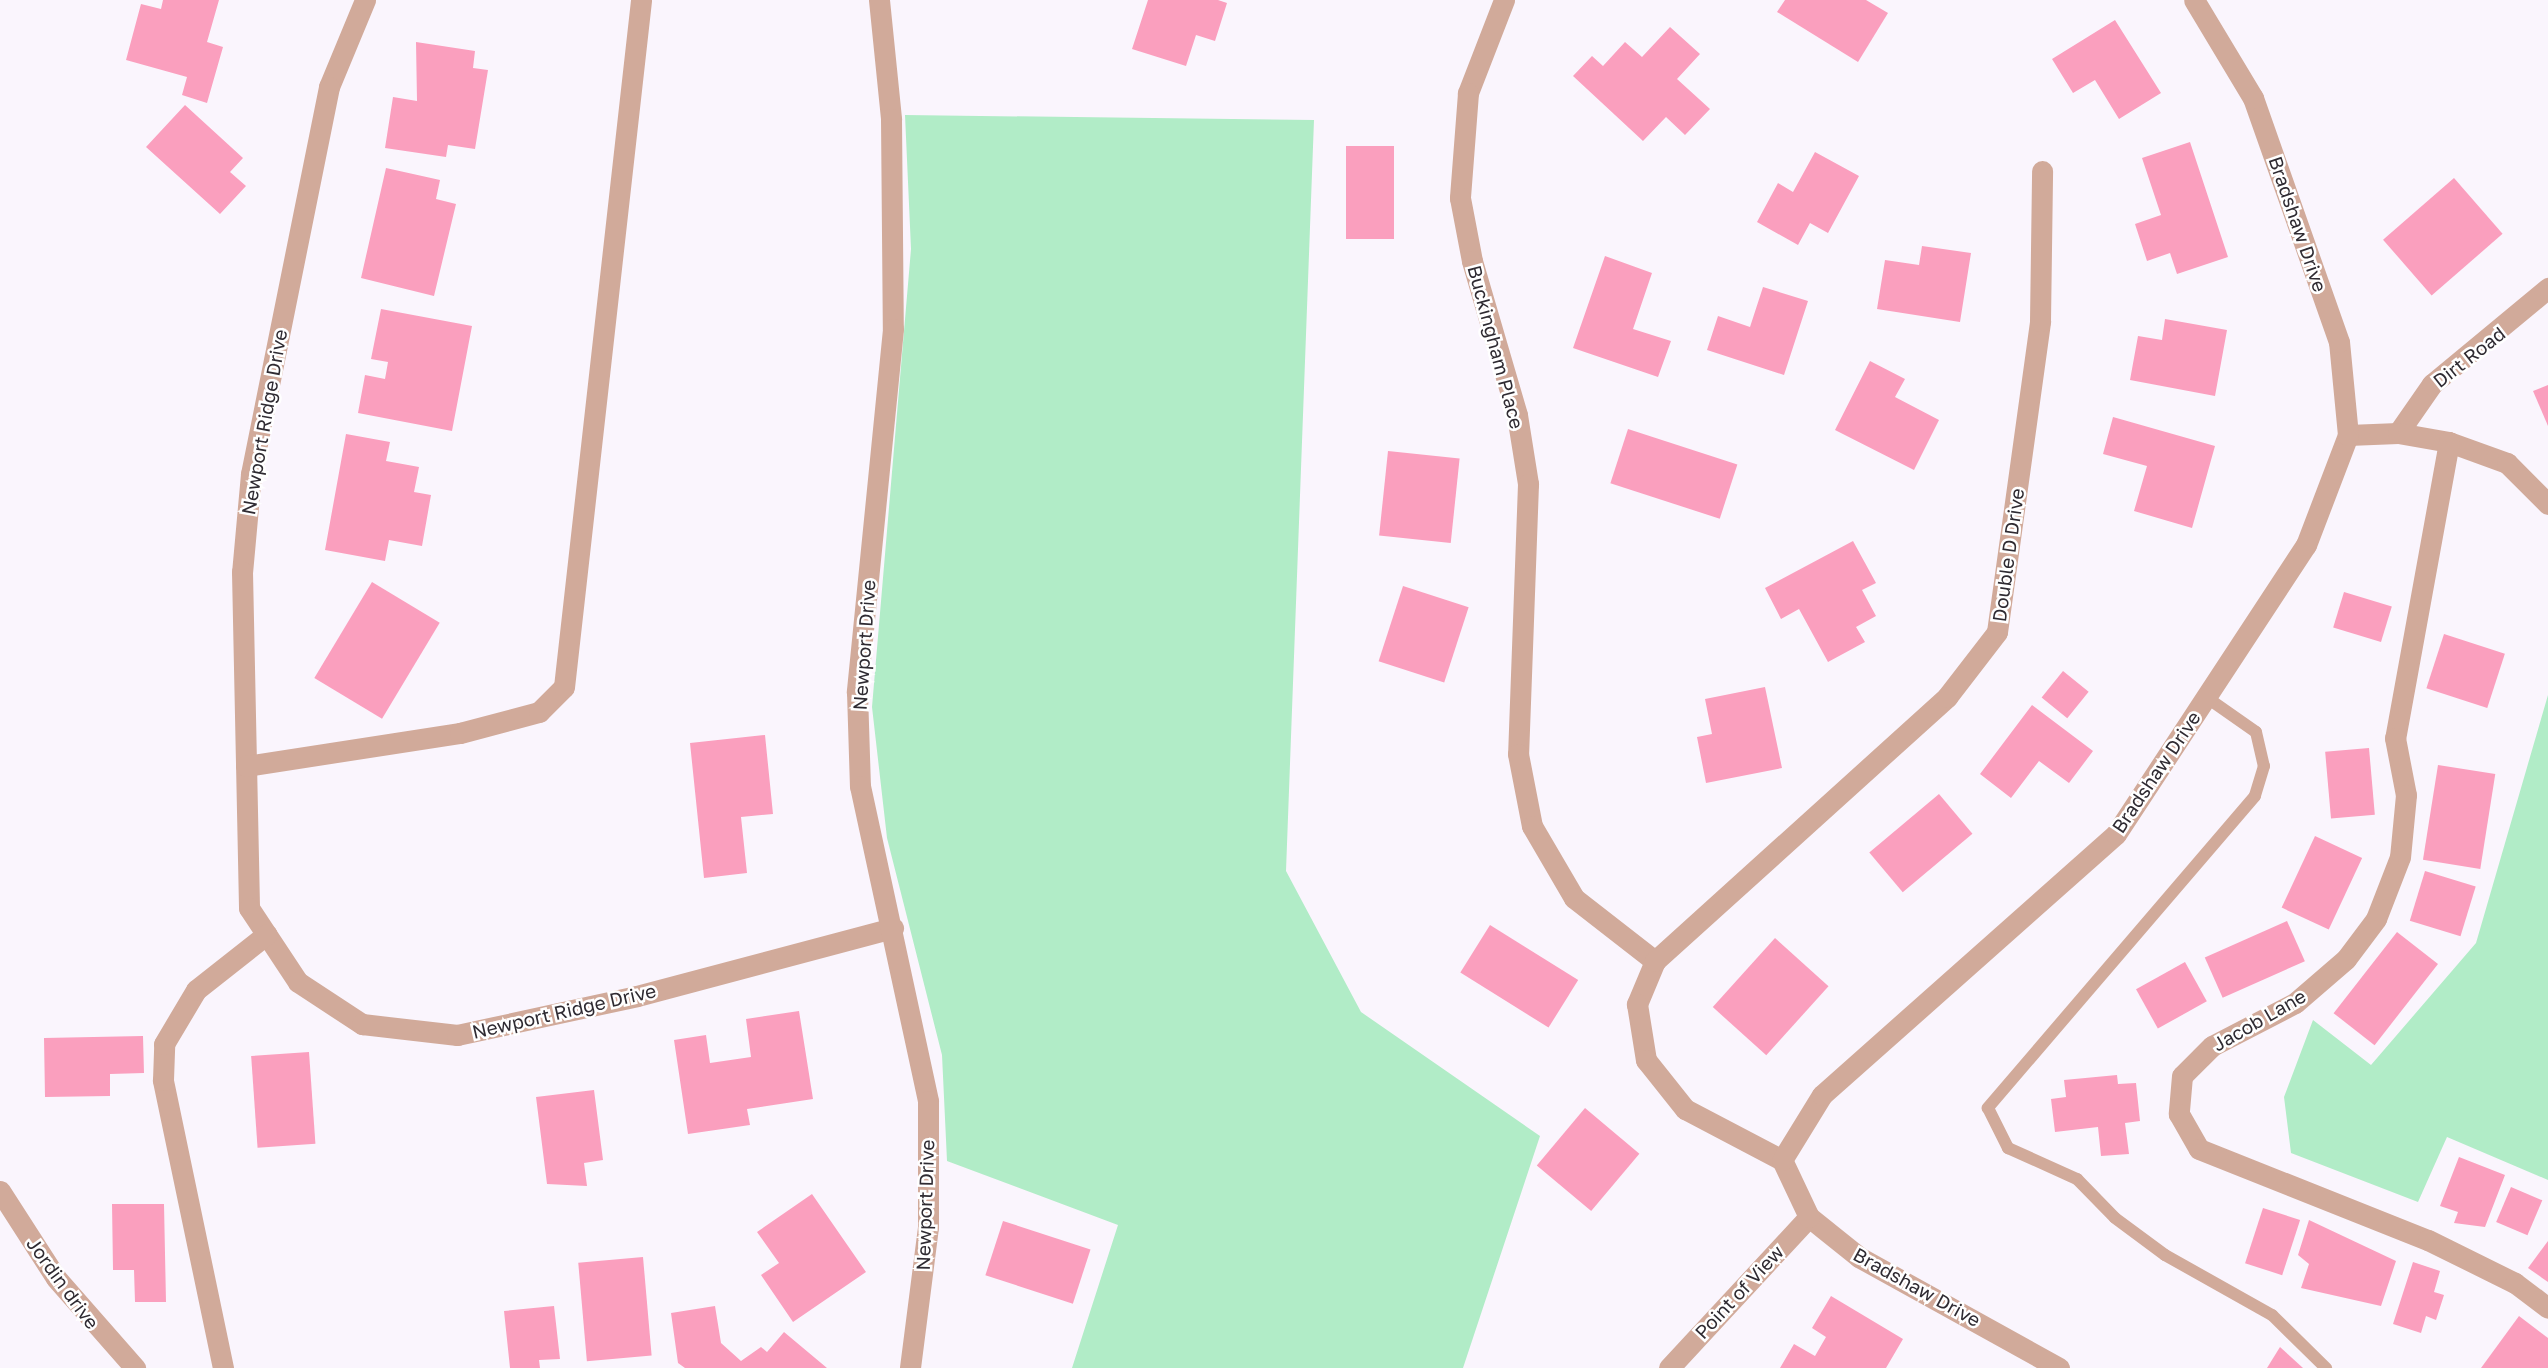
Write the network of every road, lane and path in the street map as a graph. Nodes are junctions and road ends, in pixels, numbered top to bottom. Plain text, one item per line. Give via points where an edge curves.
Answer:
1 (365, 0) edge
2 (641, 0) edge
3 (879, 0) edge
4 (1504, 0) edge
5 (2194, 0) edge
6 (2042, 171) dead end
7 (2548, 288) edge
8 (2398, 433) junction
9 (2348, 435) junction
10 (2449, 443) junction
11 (2548, 504) edge
12 (2206, 697) junction
13 (246, 766) junction
14 (893, 928) junction
15 (267, 934) junction
16 (1655, 961) junction
17 (1782, 1160) junction
18 (0, 1191) edge
19 (1808, 1217) junction
20 (2548, 1308) edge
21 (135, 1368) edge
22 (223, 1368) edge
23 (910, 1368) edge
24 (1669, 1368) edge
25 (2059, 1368) edge
26 (2326, 1368) edge

1 - 13 street, Newport Ridge Drive via 329,87 251,474 242,572
2 - 13 street via 564,687 540,712 460,733
3 - 14 street, Newport Drive via 891,119 893,329 857,692 860,786
4 - 16 street, Buckingham Place via 1468,93 1460,198 1472,261 1517,415 1528,484 1518,754 1532,826 1574,898
5 - 9 street, Bradshaw Drive via 2258,111 2339,342
6 - 16 street, Double D Drive via 2040,321 1997,632 1947,697
7 - 8 street, Dirt Road via 2432,384
8 - 9 street
8 - 10 street
9 - 12 street, Bradshaw Drive via 2306,545
10 - 11 street via 2507,463
10 - 20 street, Jacob Lane via 2395,738 2406,795 2400,857 2376,919 2346,959 2295,1003 2212,1046 2182,1076 2179,1114 2199,1149 2428,1240 2515,1283
12 - 17 street, Bradshaw Drive via 2116,834 1822,1095
12 - 26 lane via 2256,732 2264,766 2255,796 1988,1108 2008,1148 2077,1179 2115,1218 2165,1255 2272,1315
13 - 15 street, Newport Ridge Drive via 249,908
14 - 15 street, Newport Ridge Drive via 637,996 457,1035 362,1024 298,982
14 - 23 street, Newport Drive via 928,1101 928,1227
15 - 22 street via 196,990 164,1044 163,1080
16 - 17 street via 1637,1004 1646,1060 1685,1109
17 - 19 street, Bradshaw Drive
18 - 21 street, Jordin drive via 55,1278
19 - 24 street, Point of View
19 - 25 street, Bradshaw Drive via 1859,1258

